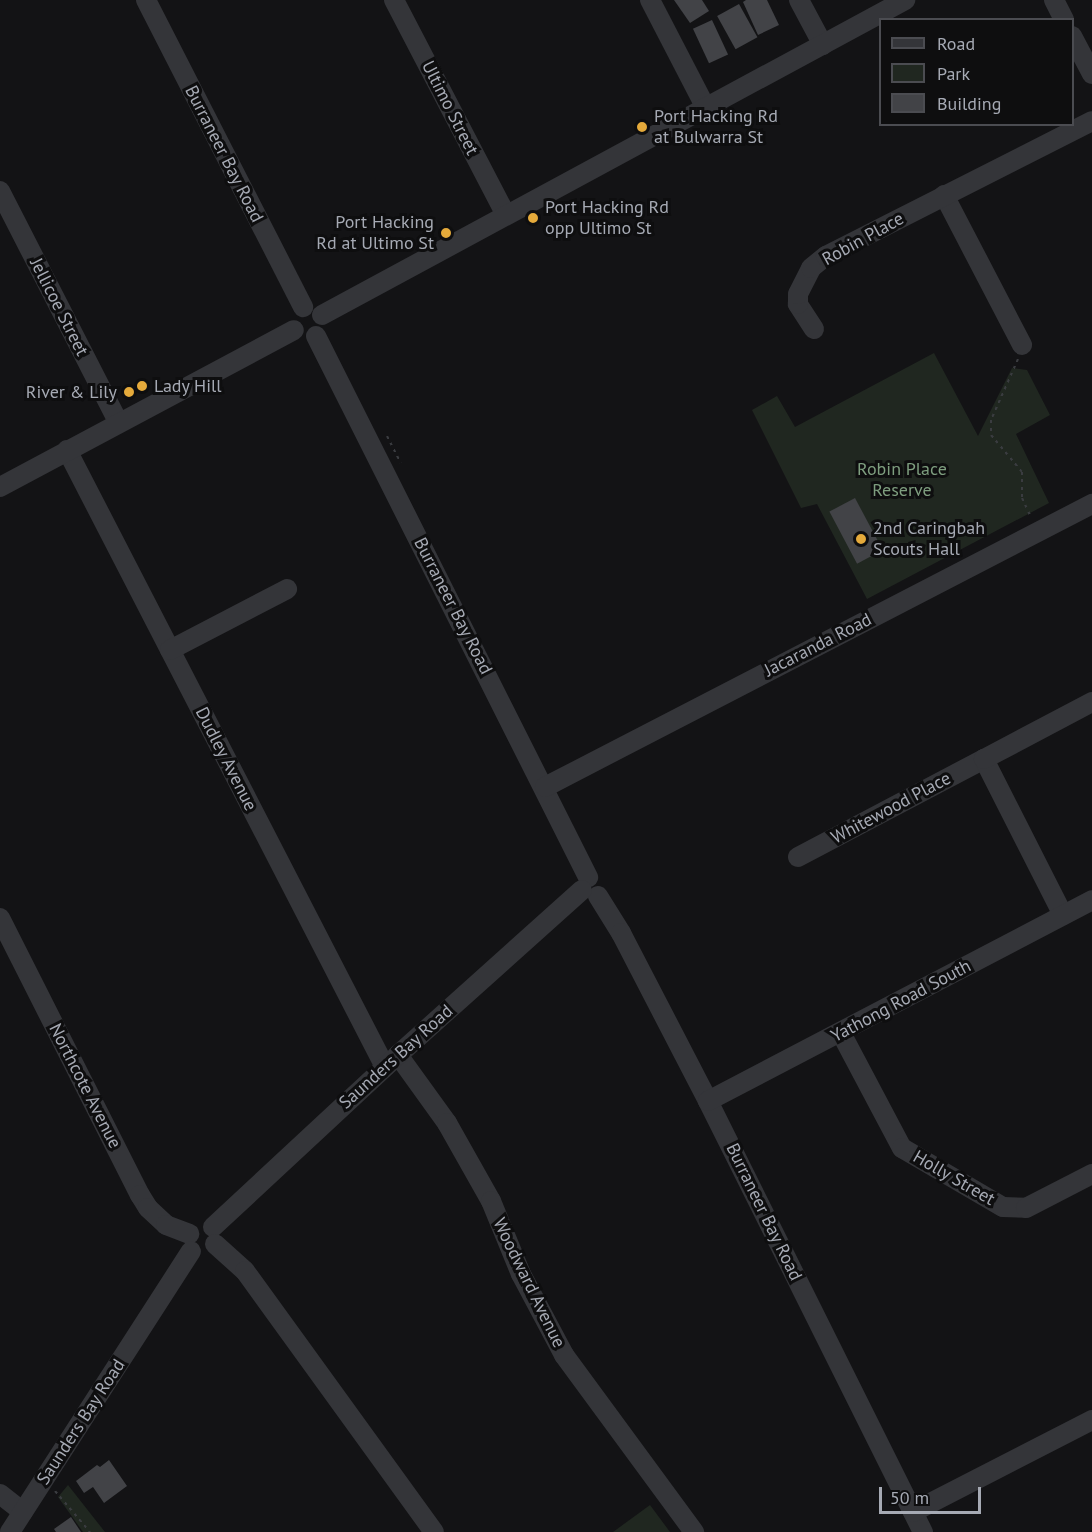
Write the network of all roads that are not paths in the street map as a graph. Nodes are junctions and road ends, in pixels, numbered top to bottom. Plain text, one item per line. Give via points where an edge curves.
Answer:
1 (146, 0) edge
2 (394, 0) edge
3 (650, 0) edge
4 (799, 0) edge
5 (905, 0) edge
6 (1054, 0) edge
7 (1063, 18) edge
8 (1074, 40) edge
9 (822, 45) junction
10 (1092, 74) edge
11 (706, 108) junction
12 (1092, 121) edge
13 (0, 191) edge
14 (944, 195) junction
15 (506, 215) junction
16 (303, 307) junction
17 (322, 315) junction
18 (814, 329) dead end
19 (294, 330) junction
20 (316, 336) junction
21 (1022, 345) road end
22 (118, 422) junction
23 (67, 450) junction
24 (0, 487) edge
25 (1092, 504) edge
26 (287, 590) dead end
27 (170, 650) junction
28 (1092, 702) edge
29 (984, 759) junction
30 (544, 787) junction
31 (798, 857) dead end
32 (589, 888) junction
33 (1092, 900) edge
34 (1063, 915) junction
35 (0, 918) edge
36 (841, 1033) junction
37 (391, 1061) junction
38 (708, 1101) junction
39 (1092, 1174) edge
40 (214, 1236) junction
41 (190, 1243) junction
42 (1092, 1420) edge
43 (0, 1494) edge
44 (23, 1512) junction
45 (913, 1512) junction
46 (10, 1532) edge
47 (434, 1532) edge
48 (694, 1532) edge
49 (923, 1532) edge

1 - 16 street, Burraneer Bay Road
2 - 15 street, Ultimo Street
3 - 11 street
4 - 9 street
5 - 9 street
6 - 7 street
8 - 10 street
9 - 11 street
11 - 15 street
12 - 14 street, Robin Place
13 - 22 street, Jellicoe Street
14 - 18 street, Robin Place via 826,256 812,268 801,285 798,304
14 - 21 street
15 - 17 street
16 - 17 street via 314,307
16 - 19 street via 293,317
17 - 20 street via 324,324
19 - 20 street via 306,338
19 - 22 street
20 - 30 street, Burraneer Bay Road
22 - 23 street
23 - 24 street
23 - 27 street, Dudley Avenue
25 - 30 street, Jacaranda Road
26 - 27 street
27 - 37 street, Dudley Avenue
28 - 29 street, Whitewood Place
29 - 31 street, Whitewood Place
29 - 34 street
30 - 32 street, Burraneer Bay Road
32 - 37 street, Saunders Bay Road
32 - 38 street, Burraneer Bay Road via 621,933
33 - 34 street, Yathong Road South
34 - 36 street, Yathong Road South
35 - 41 street, Northcote Avenue via 140,1195 148,1208
36 - 38 street, Yathong Road South
36 - 39 street, Holly Street via 902,1148 984,1196 1004,1207 1018,1209
37 - 40 street, Saunders Bay Road
37 - 48 street, Woodward Avenue via 447,1123 491,1201 526,1284 564,1355
38 - 45 street, Burraneer Bay Road
40 - 41 street via 207,1251
40 - 47 street via 245,1271
41 - 44 street, Saunders Bay Road
42 - 45 street
43 - 44 street
44 - 46 street, Saunders Bay Road
45 - 49 street, Burraneer Bay Road

